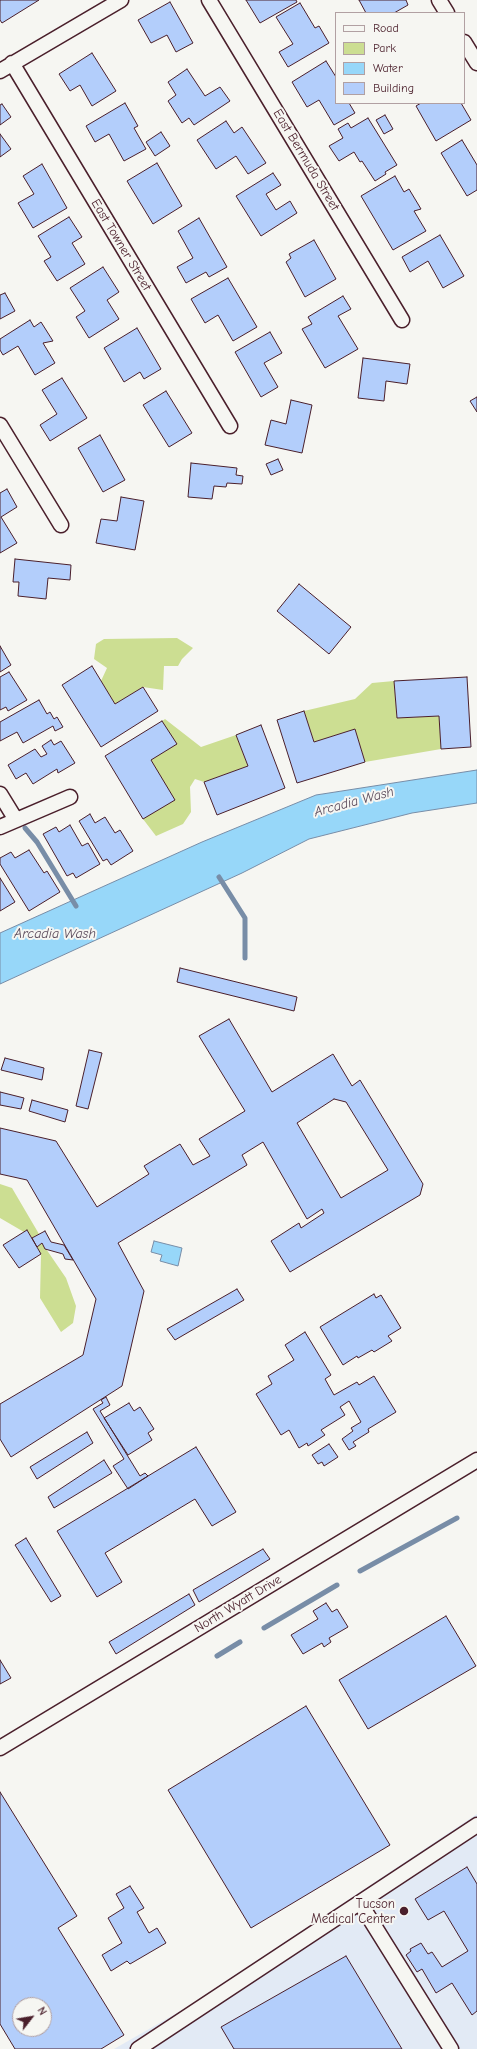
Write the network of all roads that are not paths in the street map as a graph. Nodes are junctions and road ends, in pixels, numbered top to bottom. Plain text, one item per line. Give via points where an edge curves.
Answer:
1 (121, 0) edge
2 (209, 0) edge
3 (439, 0) edge
4 (446, 12) edge
5 (465, 44) edge
6 (12, 64) junction
7 (477, 64) edge
8 (0, 71) edge
9 (402, 320) dead end
10 (0, 425) edge
11 (230, 426) dead end
12 (62, 525) dead end
13 (0, 794) edge
14 (70, 797) dead end
15 (16, 820) junction
16 (0, 827) edge
17 (477, 1460) edge
18 (0, 1748) edge
19 (477, 1825) edge
20 (360, 1902) junction
21 (138, 2049) edge
22 (451, 2049) edge

1 - 6 street
2 - 9 street, East Bermuda Street
3 - 4 street
5 - 7 street
6 - 8 street
6 - 11 street, East Towner Street
10 - 12 street
13 - 15 street
14 - 15 street
15 - 16 street
17 - 18 street, North Wyatt Drive
19 - 20 street
20 - 21 street
20 - 22 street

